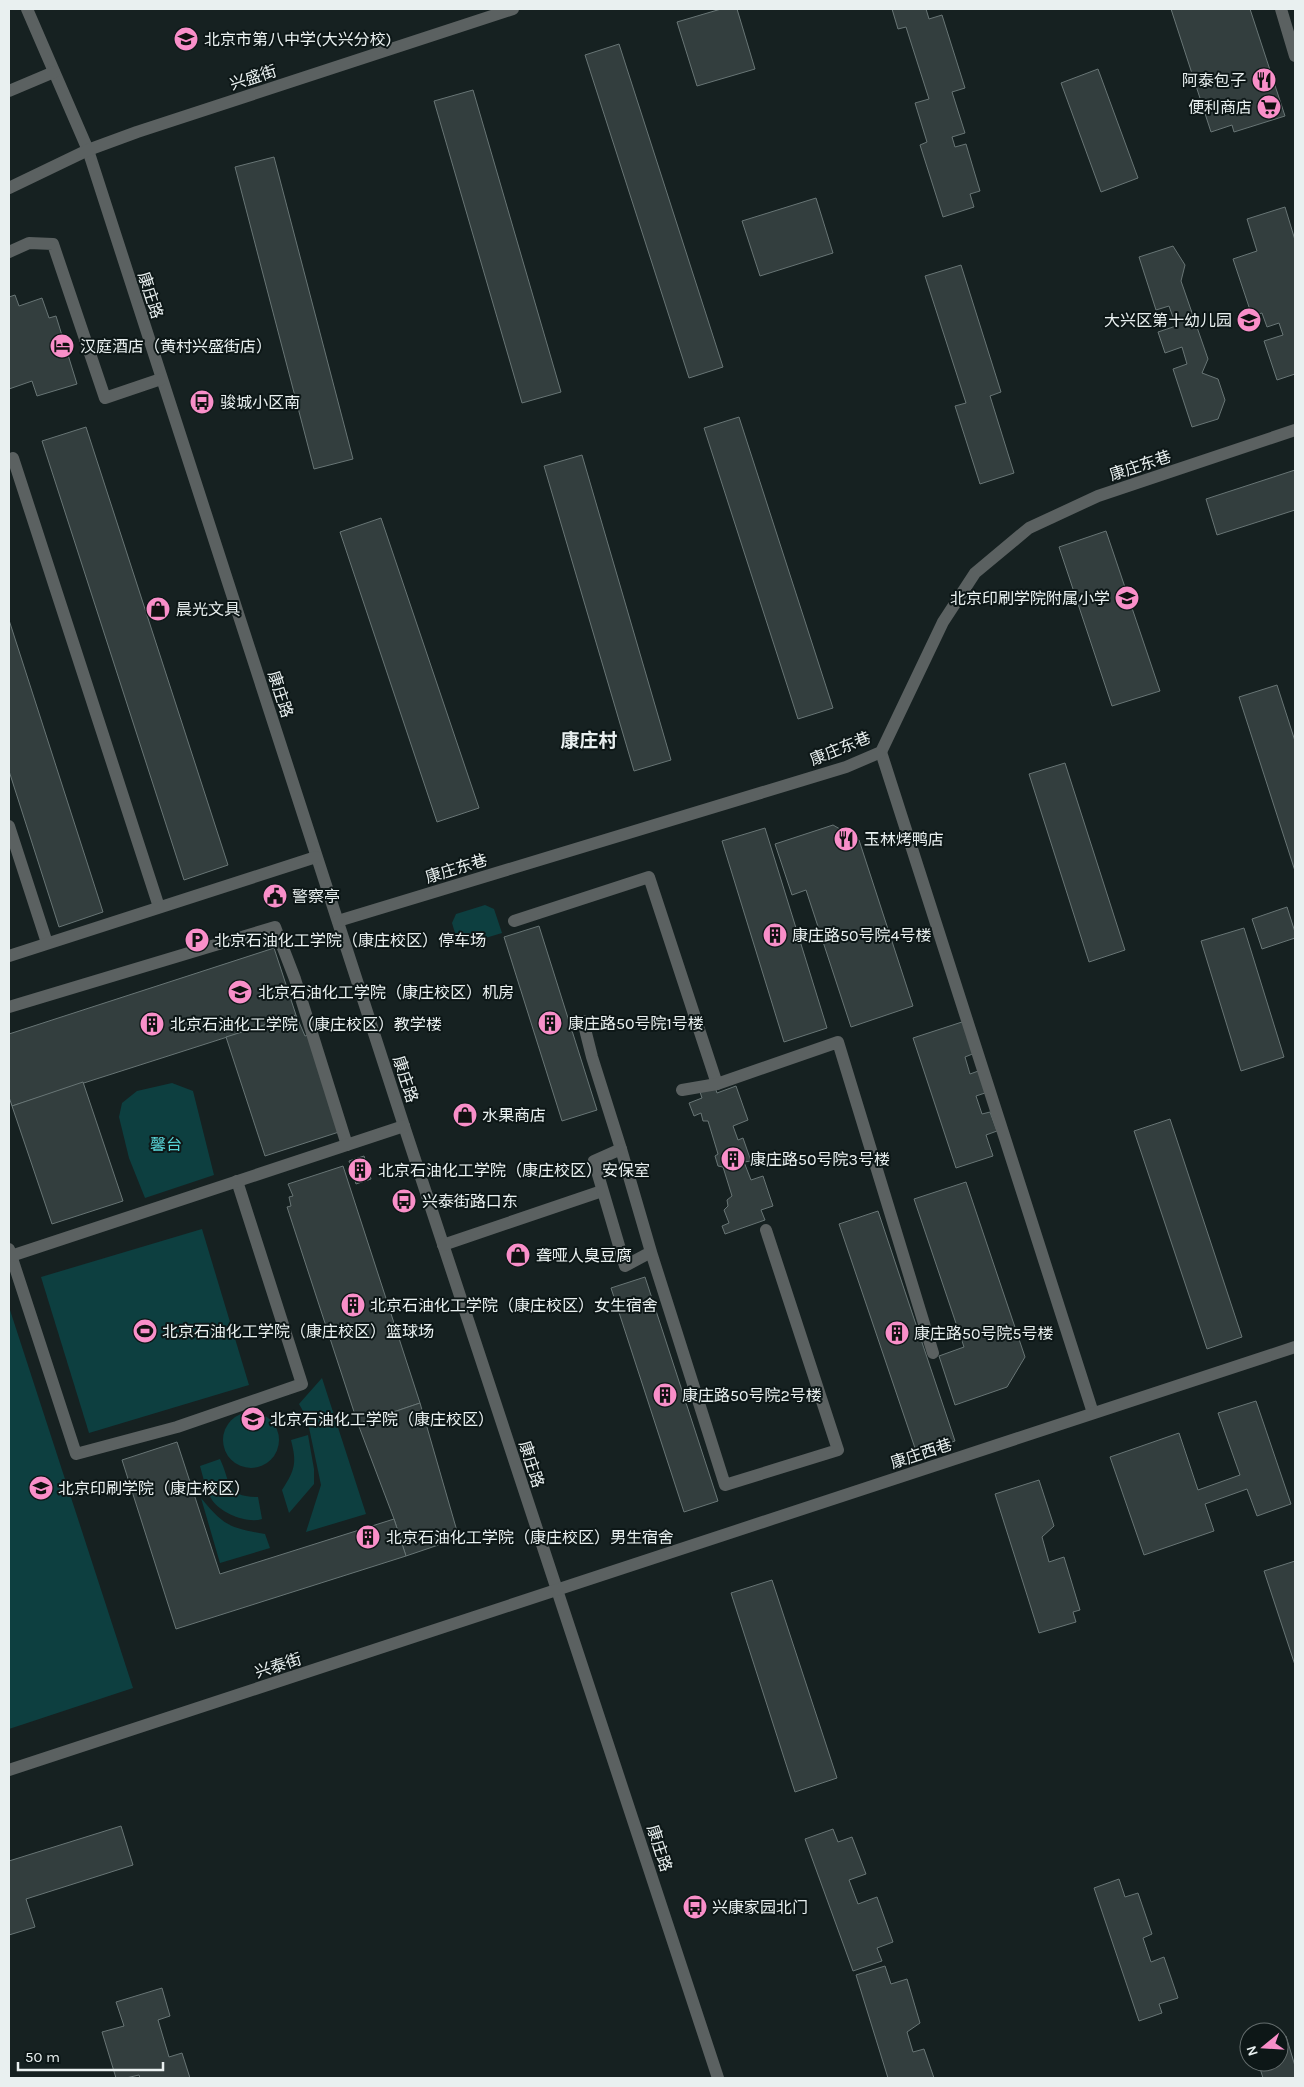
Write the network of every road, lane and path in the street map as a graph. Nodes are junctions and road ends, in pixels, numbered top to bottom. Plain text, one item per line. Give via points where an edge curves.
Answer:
1 (26, 9) edge
2 (513, 9) edge
3 (1281, 9) edge
4 (1295, 56) edge
5 (54, 72) junction
6 (9, 91) edge
7 (88, 150) junction
8 (9, 188) edge
9 (9, 252) edge
10 (161, 379) junction
11 (1295, 430) edge
12 (12, 458) dead end
13 (881, 752) junction
14 (9, 826) edge
15 (316, 857) junction
16 (159, 907) junction
17 (338, 921) junction
18 (514, 921) dead end
19 (47, 943) junction
20 (9, 956) edge
21 (9, 1007) edge
22 (583, 1021) dead end
23 (717, 1084) junction
24 (682, 1090) dead end
25 (404, 1126) junction
26 (347, 1145) junction
27 (621, 1149) junction
28 (237, 1181) junction
29 (602, 1192) junction
30 (766, 1230) dead end
31 (443, 1245) junction
32 (10, 1252) edge
33 (651, 1252) junction
34 (1295, 1347) edge
35 (933, 1353) dead end
36 (1093, 1413) junction
37 (558, 1590) junction
38 (9, 1770) edge
39 (718, 2078) edge

1 - 5 street, 康庄路
2 - 7 street, 兴盛街
3 - 4 street
5 - 6 street
5 - 7 street, 康庄路
7 - 8 street, 兴盛街
7 - 10 street, 康庄路
9 - 10 street via 30,243 53,244 106,398
10 - 15 street, 康庄路
11 - 13 street, 康庄东巷 via 1098,496 1029,528 975,573 943,622
12 - 16 street
13 - 17 street, 康庄东巷 via 846,766
13 - 36 street
14 - 19 street
15 - 16 street
15 - 17 street, 康庄路
16 - 19 street
17 - 25 street, 康庄路
18 - 23 street via 648,877
19 - 20 street
21 - 26 street via 275,927 295,978
22 - 27 street
23 - 24 street
23 - 35 street via 838,1042
25 - 26 street
25 - 31 street, 康庄路
26 - 28 street
27 - 29 street via 594,1161
27 - 33 street
28 - 32 street
28 - 32 street via 302,1384 190,1422 76,1454
29 - 31 street
29 - 33 street via 624,1266
30 - 33 street via 838,1450 725,1485
31 - 37 street, 康庄路
34 - 36 street, 康庄西巷
36 - 37 street, 康庄西巷
37 - 38 street, 兴泰街
37 - 39 street, 康庄路

